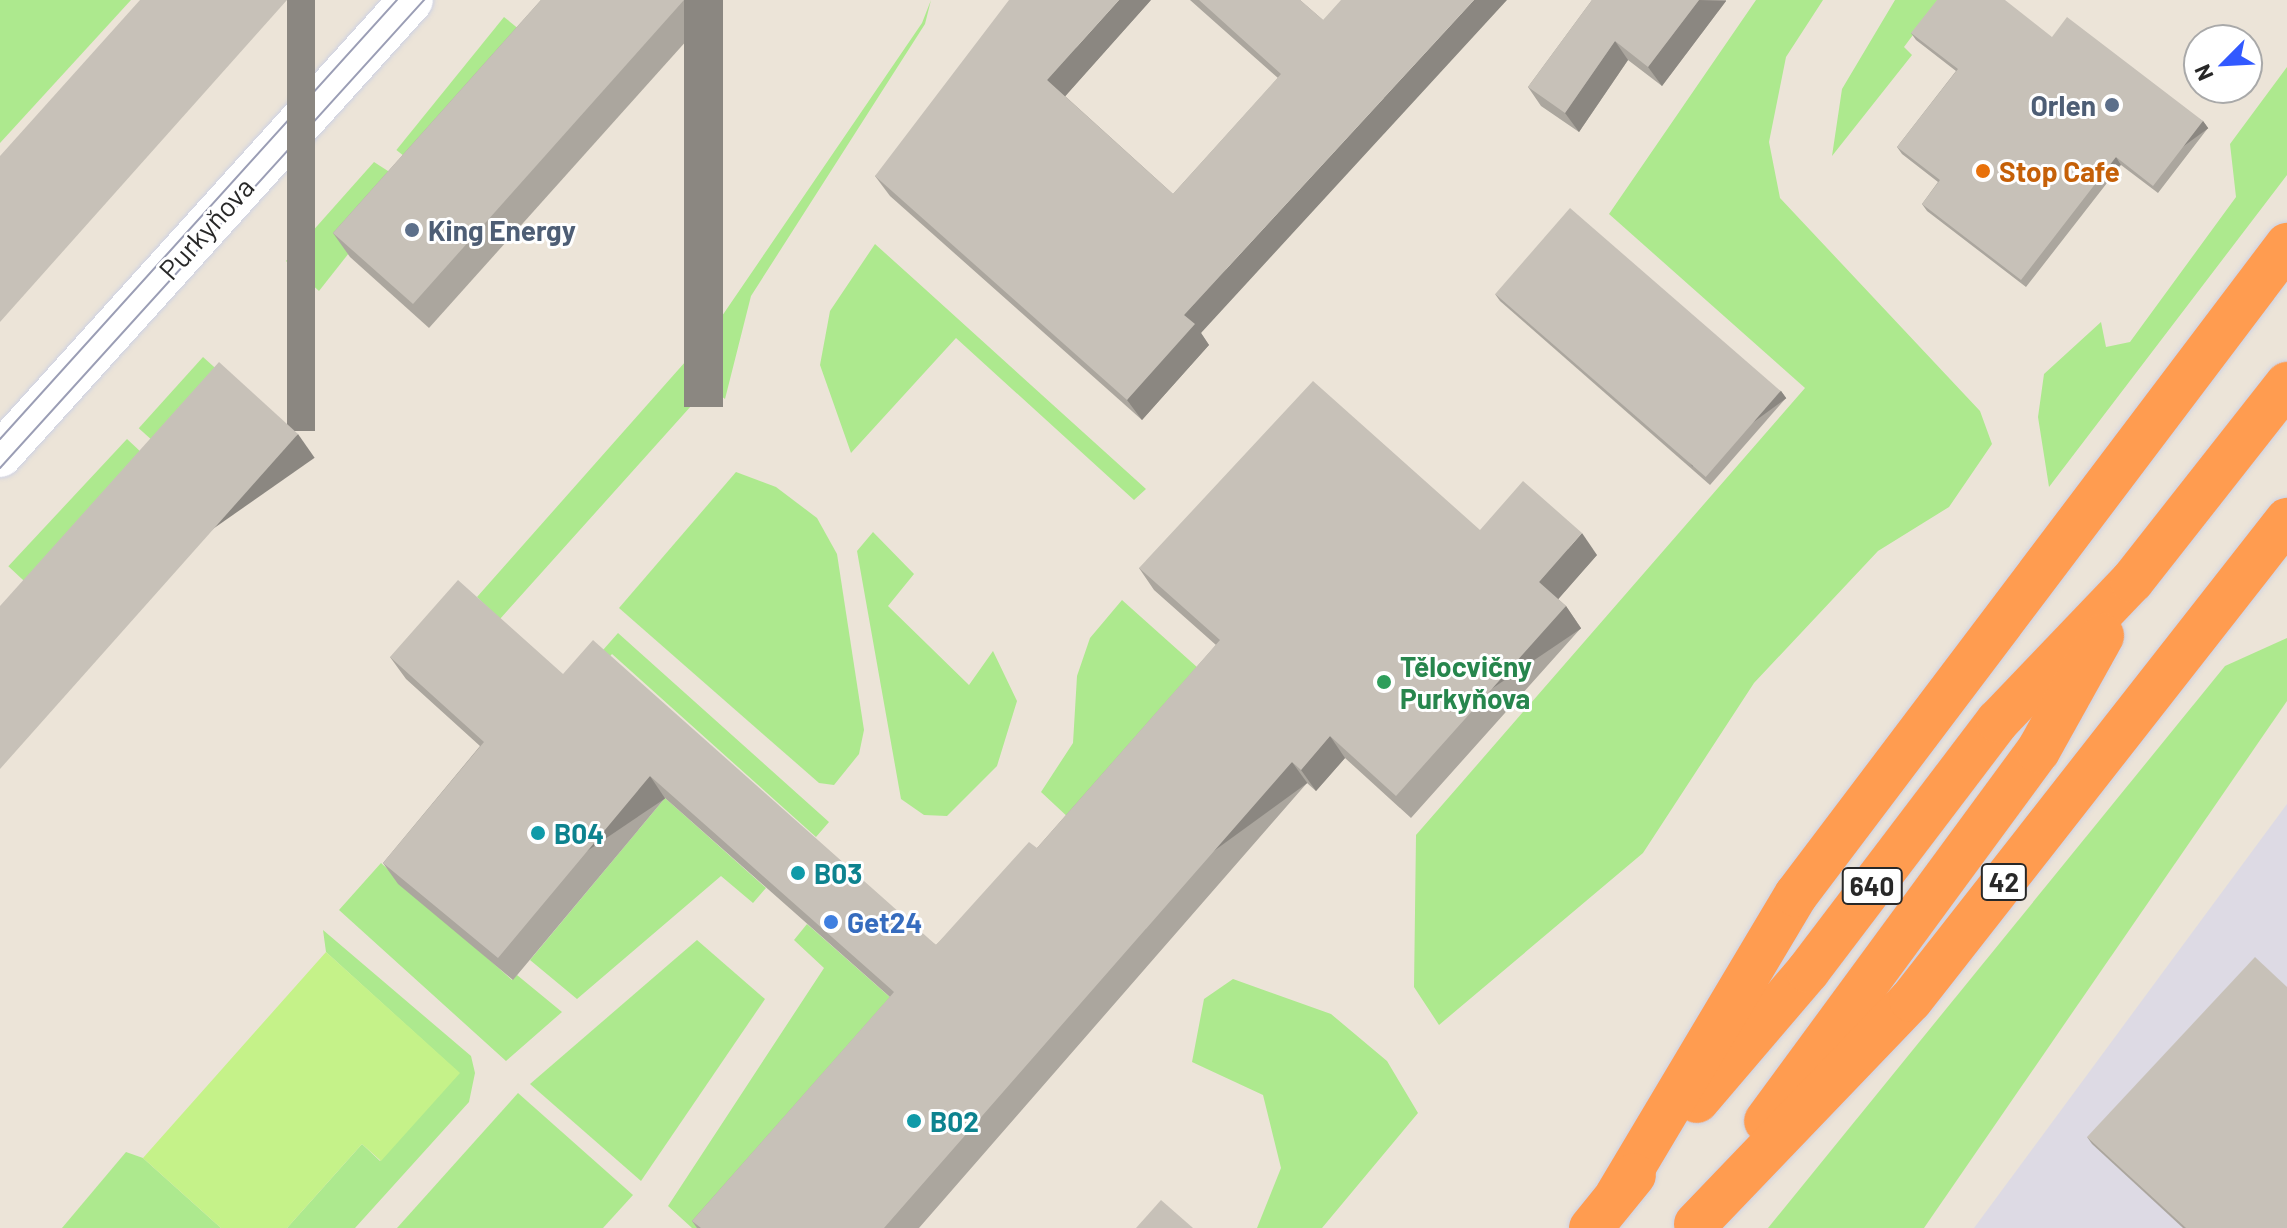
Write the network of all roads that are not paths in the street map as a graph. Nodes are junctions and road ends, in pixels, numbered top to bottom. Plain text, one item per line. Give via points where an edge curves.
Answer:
1 (411, 0) edge
2 (2287, 245) edge
3 (2287, 384) edge
4 (0, 455) edge
5 (2287, 520) edge
6 (2132, 581) junction
7 (1604, 1212) edge
8 (1694, 1226) edge

1 - 4 street, Purkyňova
2 - 7 highway via 1796,895
3 - 6 highway, 640
5 - 8 highway, 42 via 1911,1000
6 - 7 highway, 640 via 1998,721 1808,971
6 - 8 highway, 640 via 2038,751 1847,1001

